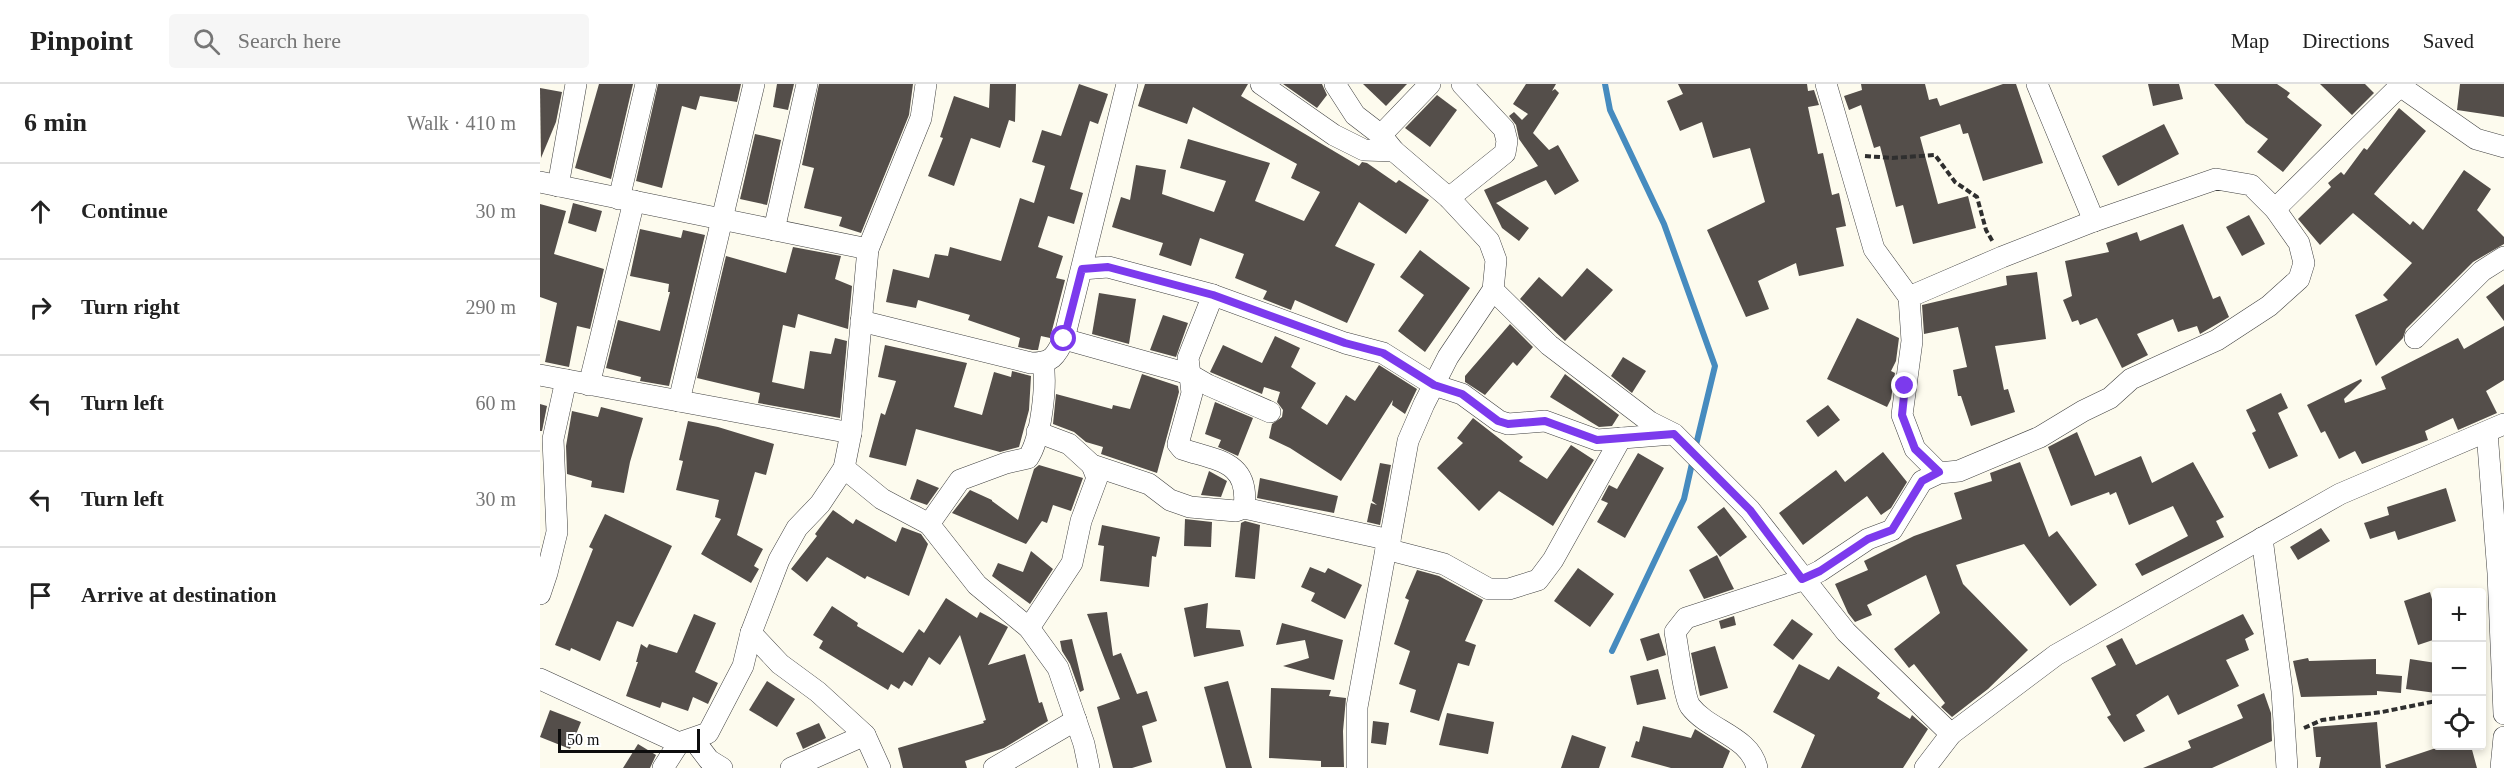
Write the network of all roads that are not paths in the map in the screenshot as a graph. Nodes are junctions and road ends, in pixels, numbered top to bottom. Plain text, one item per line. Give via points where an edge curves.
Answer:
1 (576, 84) edge
2 (646, 84) edge
3 (754, 84) edge
4 (807, 84) edge
5 (926, 84) edge
6 (1126, 84) edge
7 (1261, 84) edge
8 (1335, 84) edge
9 (1430, 84) edge
10 (1462, 84) edge
11 (1826, 84) edge
12 (2037, 84) edge
13 (1388, 143) junction
14 (2504, 147) edge
15 (549, 184) edge
16 (1449, 198) junction
17 (626, 200) junction
18 (2275, 208) junction
19 (721, 219) junction
20 (2094, 221) junction
21 (774, 230) junction
22 (868, 249) junction
23 (2504, 257) edge
24 (1082, 269) junction
25 (1493, 290) junction
26 (1213, 295) junction
27 (1910, 297) junction
28 (861, 321) junction
29 (2415, 338) dead end
30 (1064, 339) junction
31 (1043, 363) junction
32 (1189, 374) junction
33 (540, 375) edge
34 (566, 380) junction
35 (589, 385) junction
36 (1434, 385) junction
37 (679, 401) junction
38 (1270, 412) dead end
39 (2495, 428) edge
40 (1037, 432) junction
41 (851, 433) junction
42 (1674, 434) junction
43 (1621, 438) junction
44 (1092, 465) junction
45 (844, 468) junction
46 (1939, 472) junction
47 (1244, 508) junction
48 (929, 524) junction
49 (2262, 538) junction
50 (1388, 545) junction
51 (1802, 579) junction
52 (540, 594) edge
53 (1029, 628) junction
54 (751, 633) junction
55 (772, 657) junction
56 (744, 666) junction
57 (540, 679) edge
58 (2504, 714) edge
59 (1076, 720) junction
60 (1951, 734) junction
61 (865, 735) junction
62 (2504, 737) edge
63 (686, 741) junction
64 (2286, 758) edge
65 (2502, 763) edge
66 (663, 768) edge
67 (722, 768) edge
68 (791, 768) edge
69 (880, 768) edge
70 (994, 768) edge
71 (1089, 768) edge
72 (1357, 768) edge
73 (1757, 768) edge
74 (1925, 768) edge

1 - 15 street
2 - 17 street
3 - 19 street
4 - 21 street
5 - 22 street via 921,118
6 - 24 street
7 - 13 street via 1364,150
8 - 13 street via 1355,116
9 - 13 street
10 - 16 street via 1504,129 1506,153
11 - 27 street via 1874,249
12 - 20 street
13 - 16 street
14 - 18 street via 2476,139 2400,86
15 - 17 street
16 - 25 street via 1489,241 1496,260
17 - 19 street
17 - 35 street
18 - 20 street via 2251,184 2216,179
18 - 46 street via 2299,243 2304,263 2299,279 2269,306 2217,340 2131,379 2110,398 2040,437 1959,471
19 - 21 street
19 - 37 street
20 - 27 street
21 - 22 street
22 - 28 street
23 - 29 street via 2482,271
24 - 26 street via 1108,267
24 - 30 street
25 - 36 street
25 - 42 street via 1549,345 1650,422
26 - 32 street via 1188,358
26 - 36 street via 1383,353
27 - 46 street via 1912,341 1902,415 1915,449
28 - 31 street
28 - 41 street
30 - 31 street via 1055,357
30 - 32 street
31 - 40 street via 1046,377
32 - 38 street
32 - 47 street via 1192,393 1178,444 1182,449 1232,466 1246,490
33 - 34 street
34 - 35 street
34 - 52 street via 553,439 557,532
35 - 37 street
36 - 43 street via 1462,394 1508,424 1545,421 1597,440
36 - 50 street via 1408,441
37 - 41 street
39 - 49 street via 2340,494
39 - 58 street
40 - 44 street via 1069,444
40 - 48 street via 1028,458 960,480
41 - 45 street
42 - 43 street
42 - 51 street via 1750,510
43 - 50 street via 1538,580 1509,590 1489,589 1444,564
44 - 47 street via 1149,484 1170,500 1190,507 1236,511
44 - 53 street via 1097,478 1081,521 1072,563
45 - 48 street via 882,499
45 - 54 street via 820,504 796,528 779,560
46 - 51 street via 1922,481 1892,530 1868,539
47 - 50 street
48 - 53 street via 977,585
49 - 60 street via 2056,655
49 - 64 street via 2282,691
50 - 72 street via 1357,707
51 - 60 street via 1846,632
51 - 73 street via 1686,618 1675,632 1689,704 1704,719 1748,748
53 - 59 street via 1058,668
54 - 55 street
54 - 56 street
55 - 56 street
55 - 61 street
56 - 63 street via 708,733
57 - 63 street
59 - 70 street
59 - 71 street
60 - 74 street
61 - 68 street
61 - 69 street
62 - 65 street
63 - 66 street
63 - 67 street

